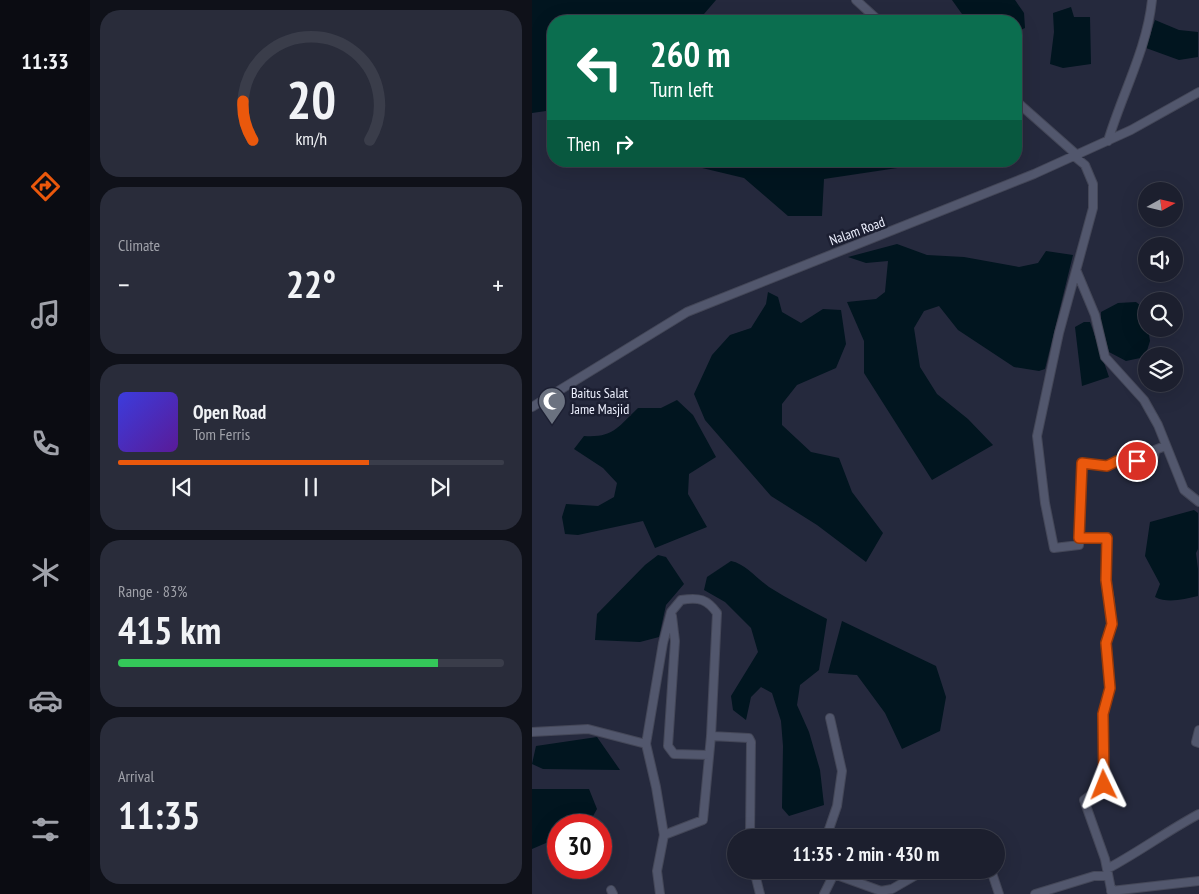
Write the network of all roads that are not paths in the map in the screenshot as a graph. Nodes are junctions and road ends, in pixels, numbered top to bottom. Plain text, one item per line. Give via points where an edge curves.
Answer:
1 (856, 0) edge
2 (1152, 0) edge
3 (872, 15) edge
4 (1198, 92) edge
5 (1022, 106) edge
6 (1108, 141) junction
7 (1076, 156) junction
8 (1077, 272) junction
9 (532, 407) edge
10 (1165, 446) junction
11 (1198, 502) edge
12 (1079, 538) junction
13 (671, 612) junction
14 (830, 718) dead end
15 (1198, 730) edge
16 (532, 732) edge
17 (710, 736) junction
18 (1198, 743) edge
19 (646, 744) junction
20 (709, 755) junction
21 (1198, 814) edge
22 (750, 829) edge
23 (829, 829) edge
24 (664, 835) junction
25 (1108, 872) junction
26 (756, 879) edge
27 (830, 879) edge
28 (851, 879) edge
29 (909, 879) edge
30 (994, 879) edge
31 (1198, 881) edge
32 (1112, 893) edge
33 (660, 894) edge
34 (760, 894) edge
35 (824, 894) edge
36 (999, 894) edge
37 (1034, 894) edge

1 - 3 street
2 - 6 street via 1143,43
4 - 6 street, Nalam Road
5 - 7 street
6 - 7 street, Nalam Road
7 - 8 street via 1085,165 1093,184 1093,208
7 - 9 street, Nalam Road via 687,312
8 - 10 street via 1095,315 1105,357 1144,400 1158,424
8 - 12 street via 1059,334 1037,436 1054,548 1079,545
10 - 11 street via 1184,490
10 - 12 street via 1155,450 1154,457 1137,461 1117,461 1107,466 1082,463
12 - 25 street via 1107,538 1106,580 1112,624 1106,643 1110,688 1103,714 1104,785 1084,800
13 - 17 street via 681,600 697,597 709,602 718,613
13 - 19 street
13 - 20 street via 675,641 668,746 674,754
14 - 23 street via 842,771 837,806
15 - 18 street
16 - 19 street via 588,729
17 - 20 street
17 - 22 street via 746,737 751,742
19 - 24 street
20 - 24 street via 703,820
21 - 25 street
24 - 33 street via 656,870
25 - 32 street
25 - 37 street
26 - 34 street
27 - 35 street
28 - 29 street via 881,891
30 - 36 street
31 - 32 street

